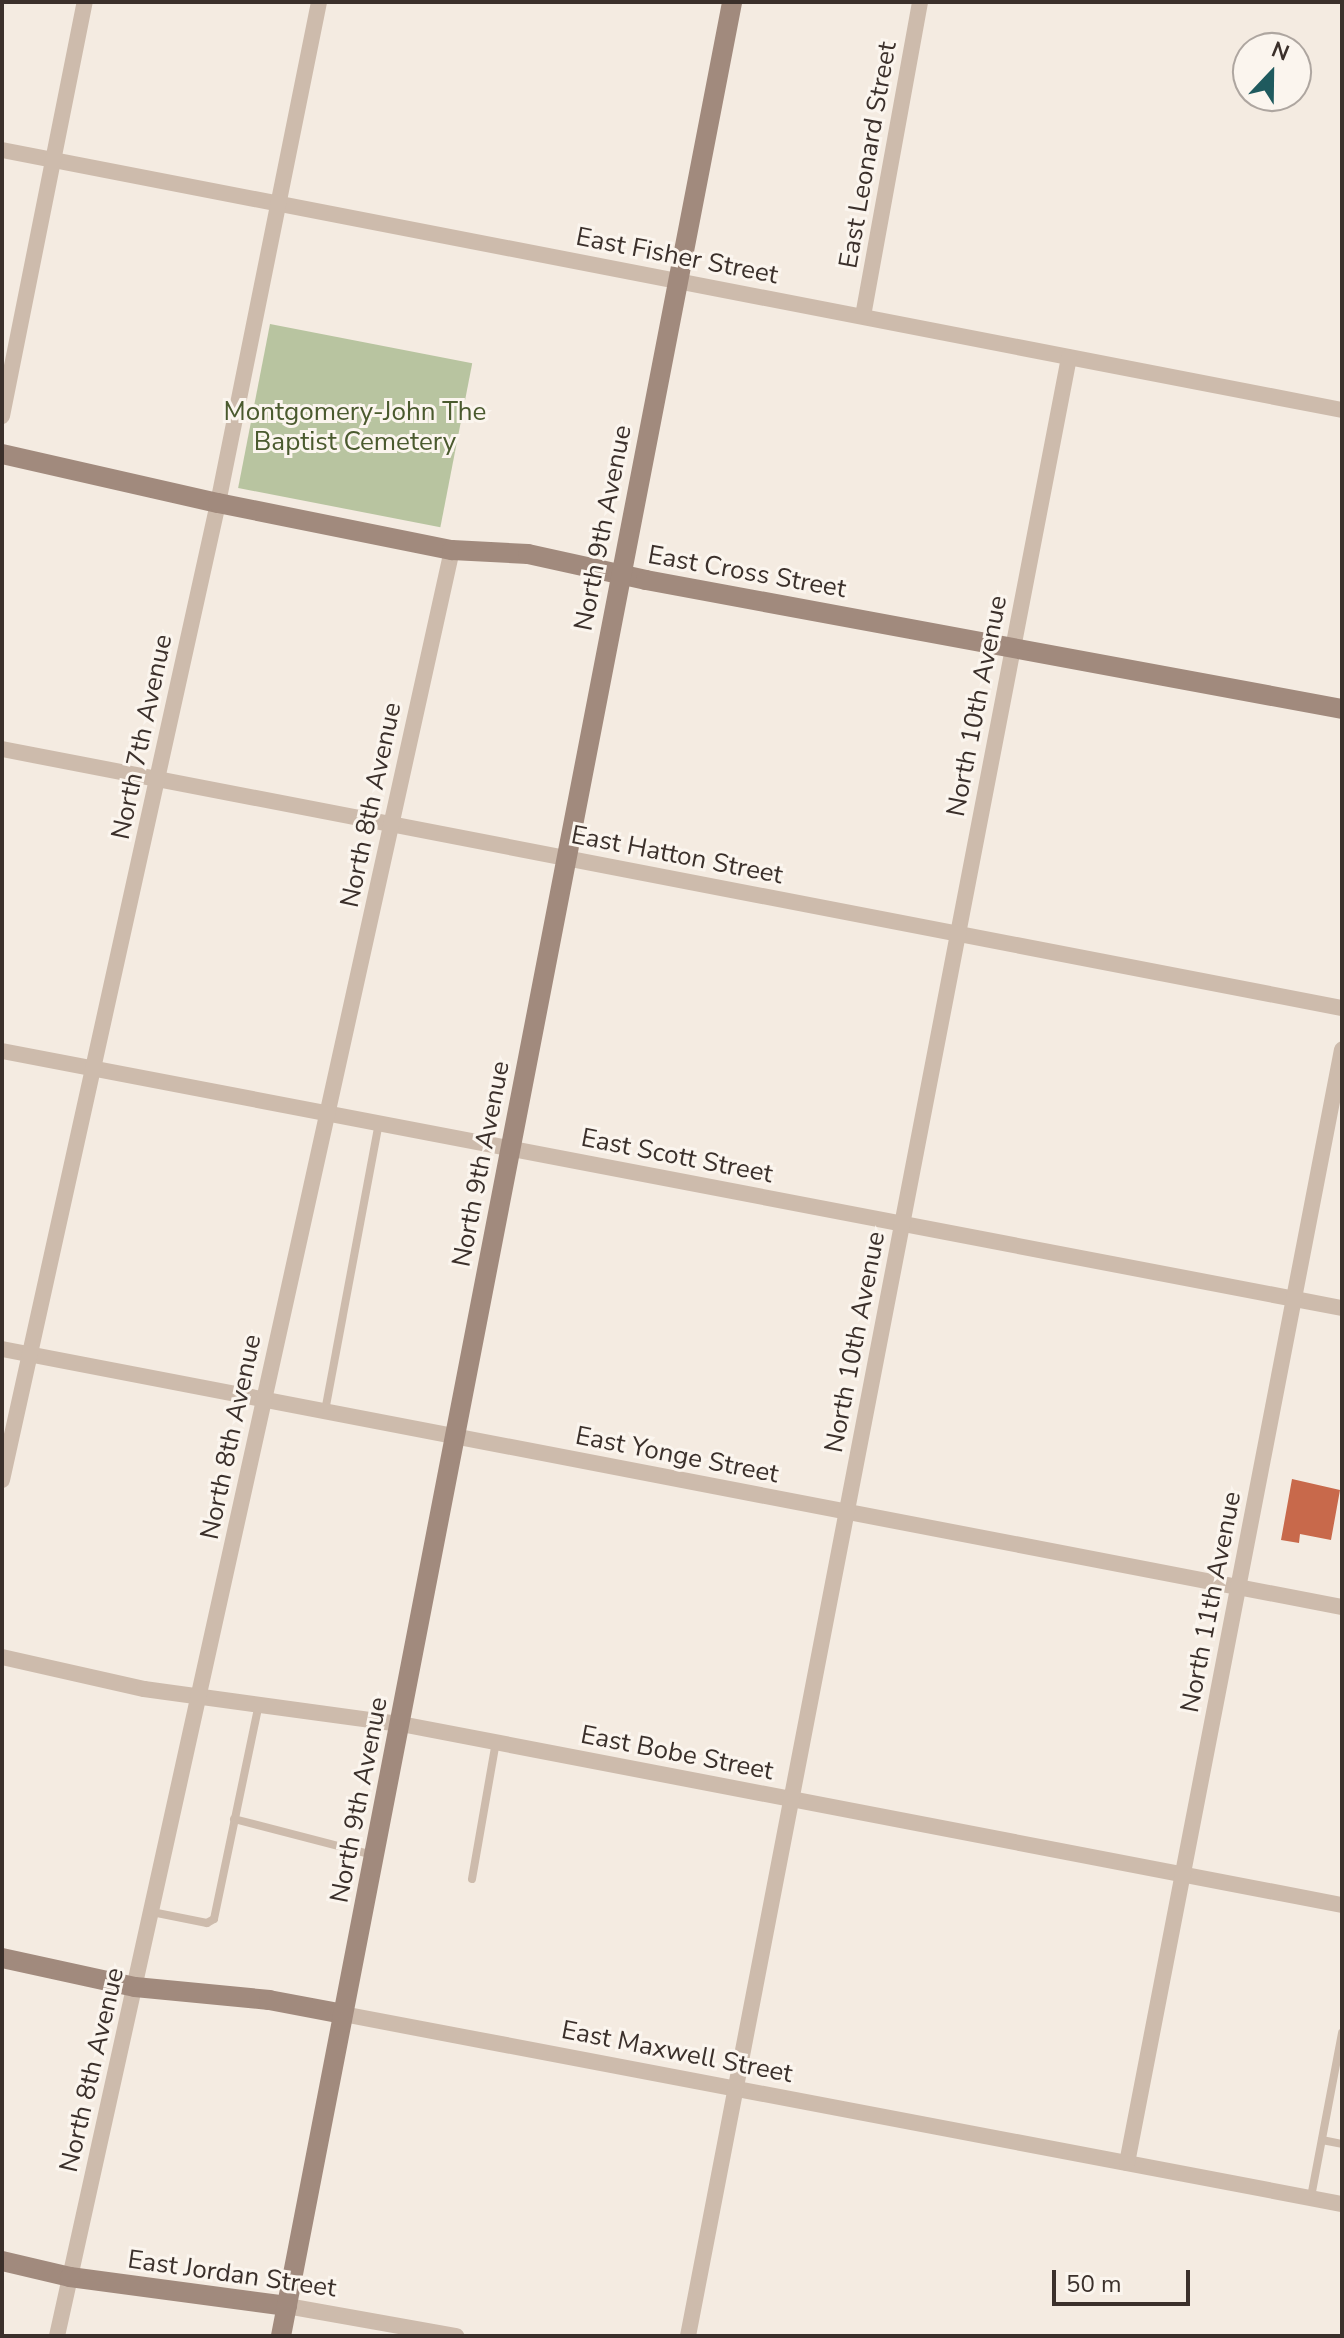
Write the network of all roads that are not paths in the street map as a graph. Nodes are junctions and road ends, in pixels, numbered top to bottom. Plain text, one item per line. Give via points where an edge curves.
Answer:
1 (85, 2) edge
2 (319, 2) edge
3 (732, 2) edge
4 (920, 2) edge
5 (2, 150) edge
6 (54, 160) junction
7 (279, 203) junction
8 (678, 281) junction
9 (863, 316) junction
10 (1069, 357) junction
11 (1342, 410) edge
12 (2, 416) edge
13 (2, 454) edge
14 (218, 503) junction
15 (452, 550) junction
16 (620, 575) junction
17 (1013, 647) junction
18 (1342, 709) edge
19 (2, 749) edge
20 (158, 779) junction
21 (391, 824) junction
22 (567, 858) junction
23 (958, 934) junction
24 (1342, 1008) edge
25 (1342, 1050) edge
26 (2, 1051) edge
27 (92, 1068) junction
28 (328, 1113) junction
29 (379, 1123) junction
30 (510, 1148) junction
31 (902, 1224) junction
32 (1294, 1299) junction
33 (1342, 1308) edge
34 (2, 1349) edge
35 (29, 1355) junction
36 (263, 1400) junction
37 (325, 1412) junction
38 (457, 1437) junction
39 (2, 1480) edge
40 (847, 1512) junction
41 (1238, 1587) junction
42 (1342, 1607) edge
43 (2, 1657) edge
44 (199, 1695) junction
45 (260, 1704) junction
46 (401, 1724) junction
47 (496, 1742) junction
48 (791, 1799) junction
49 (234, 1819) junction
50 (375, 1856) junction
51 (1183, 1874) junction
52 (472, 1879) dead end
53 (1342, 1905) edge
54 (152, 1912) junction
55 (2, 1958) edge
56 (135, 1987) junction
57 (343, 2014) junction
58 (1342, 2033) edge
59 (735, 2089) junction
60 (1322, 2140) junction
61 (1342, 2144) edge
62 (1127, 2163) junction
63 (1311, 2198) junction
64 (1342, 2204) edge
65 (2, 2261) edge
66 (70, 2277) junction
67 (287, 2306) junction
68 (57, 2336) edge
69 (281, 2336) edge
70 (456, 2336) edge
71 (688, 2336) edge

1 - 6 street
2 - 7 street, North 7th Avenue
3 - 8 main road, North 9th Avenue
4 - 9 street, East Leonard Street
5 - 6 street, East Fisher Street
6 - 7 street, East Fisher Street
6 - 12 street
7 - 8 street, East Fisher Street
7 - 14 street, North 7th Avenue
8 - 9 street, East Fisher Street
8 - 16 main road, North 9th Avenue
9 - 10 street, East Fisher Street
10 - 11 street, East Fisher Street
10 - 17 street, North 10th Avenue
13 - 14 main road, East Cross Street
14 - 15 main road, East Cross Street
14 - 20 street, North 7th Avenue
15 - 16 main road, East Cross Street via 528,554
15 - 21 street, North 8th Avenue
16 - 17 main road, East Cross Street
16 - 22 main road, North 9th Avenue
17 - 18 main road, East Cross Street
17 - 23 street, North 10th Avenue
19 - 20 street, East Hatton Street
20 - 21 street, East Hatton Street
20 - 27 street, North 7th Avenue
21 - 22 street, East Hatton Street
21 - 28 street, North 8th Avenue
22 - 23 street, East Hatton Street
22 - 30 main road, North 9th Avenue
23 - 24 street, East Hatton Street
23 - 31 street, North 10th Avenue
25 - 32 street, North 11th Avenue
26 - 27 street, East Scott Street
27 - 28 street, East Scott Street
27 - 35 street, North 7th Avenue
28 - 29 street, East Scott Street
28 - 36 street, North 8th Avenue
29 - 30 street, East Scott Street
29 - 37 lane
30 - 31 street, East Scott Street
30 - 38 main road, North 9th Avenue
31 - 32 street, East Scott Street
31 - 40 street, North 10th Avenue
32 - 33 street, East Scott Street
32 - 41 street, North 11th Avenue
34 - 35 street, East Yonge Street
35 - 36 street, East Yonge Street
35 - 39 street, North 7th Avenue
36 - 37 street, East Yonge Street
36 - 44 street, North 8th Avenue
37 - 38 street, East Yonge Street
38 - 40 street, East Yonge Street
38 - 46 main road, North 9th Avenue
40 - 41 street, East Yonge Street
40 - 48 street, North 10th Avenue
41 - 42 street, East Yonge Street
41 - 51 street, North 11th Avenue
43 - 44 street, East Bobe Street via 144,1689
44 - 45 street, East Bobe Street
44 - 54 street, North 8th Avenue
45 - 46 street, East Bobe Street
45 - 49 lane
46 - 47 street, East Bobe Street
46 - 50 main road, North 9th Avenue
47 - 48 street, East Bobe Street
47 - 52 lane
48 - 51 street, East Bobe Street
48 - 59 street, North 10th Avenue
49 - 50 lane
49 - 54 lane via 214,1919 207,1923
50 - 57 main road, North 9th Avenue
51 - 53 street, East Bobe Street
51 - 62 street, North 11th Avenue
54 - 56 street, North 8th Avenue
55 - 56 main road, East Maxwell Street
56 - 57 main road, East Maxwell Street via 269,2000
56 - 66 street, North 8th Avenue
57 - 59 street, East Maxwell Street
57 - 67 main road, North 9th Avenue
58 - 60 lane
59 - 62 street, East Maxwell Street
59 - 71 street, North 10th Avenue
60 - 61 lane
60 - 63 lane
62 - 63 street, East Maxwell Street
63 - 64 street, East Maxwell Street
65 - 66 main road, East Jordan Street
66 - 67 main road, East Jordan Street
66 - 68 street, North 8th Avenue
67 - 69 main road, North 9th Avenue
67 - 70 street, East Jordan Street

